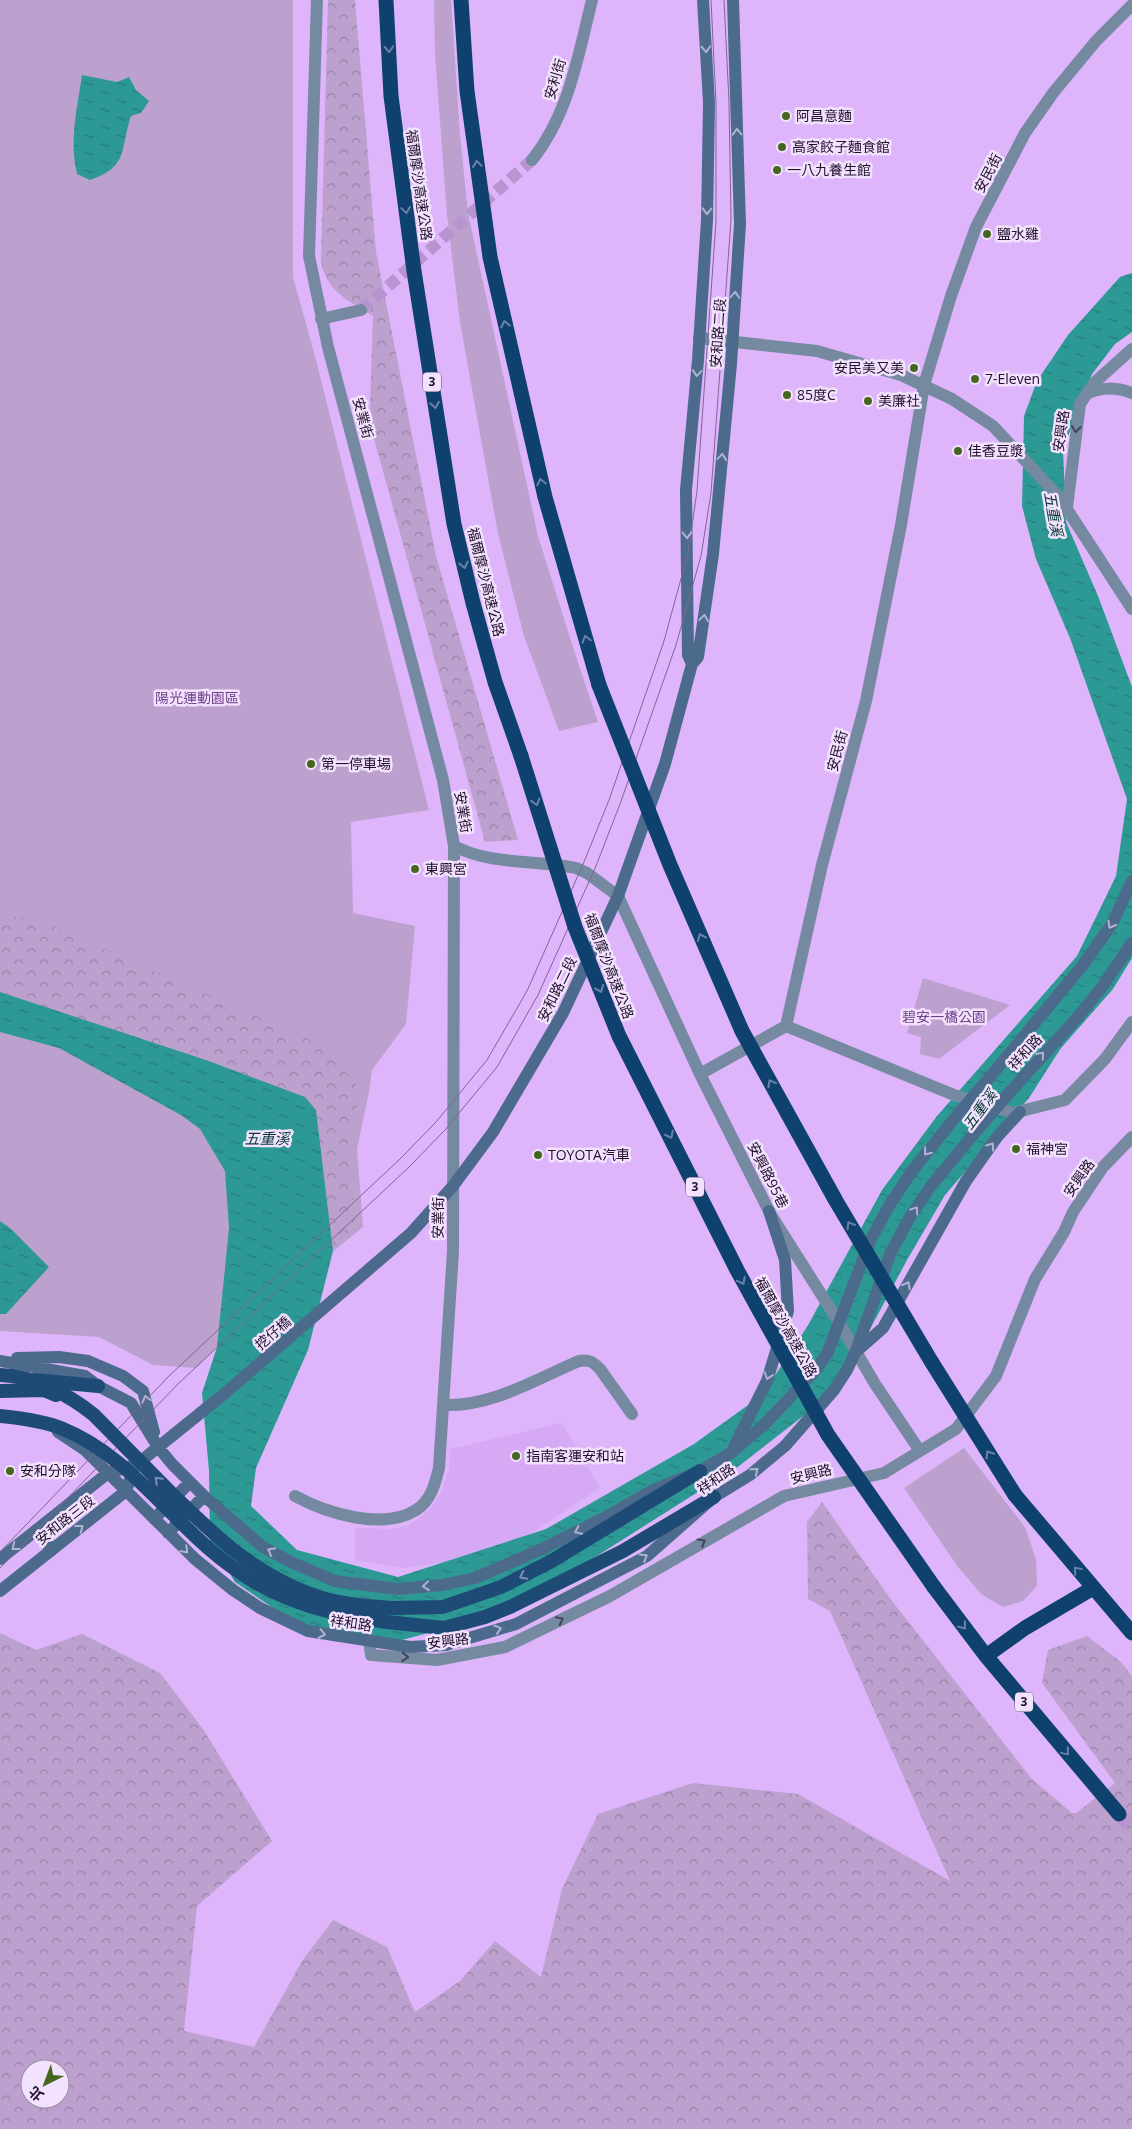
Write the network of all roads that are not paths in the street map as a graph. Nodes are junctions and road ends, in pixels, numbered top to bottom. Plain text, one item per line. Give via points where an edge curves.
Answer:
1 (317, 0) edge
2 (386, 0) edge
3 (461, 0) edge
4 (592, 0) edge
5 (703, 0) edge
6 (733, 0) edge
7 (1132, 5) edge
8 (532, 160) tunnel mouth
9 (361, 310) tunnel mouth
10 (321, 319) junction
11 (700, 338) junction
12 (732, 342) junction
13 (1132, 349) edge
14 (924, 385) junction
15 (1085, 394) junction
16 (1132, 394) edge
17 (1063, 502) junction
18 (1132, 609) edge
19 (692, 664) junction
20 (454, 846) junction
21 (1132, 881) edge
22 (618, 896) junction
23 (1132, 943) edge
24 (1132, 1022) edge
25 (786, 1026) junction
26 (700, 1074) junction
27 (1016, 1112) junction
28 (1132, 1137) edge
29 (453, 1186) junction
30 (769, 1210) junction
31 (384, 1257) joint
32 (840, 1324) junction
33 (856, 1351) junction
34 (0, 1360) edge
35 (0, 1374) edge
36 (0, 1379) edge
37 (98, 1386) junction
38 (0, 1391) edge
39 (443, 1404) junction
40 (632, 1414) dead end
41 (0, 1416) edge
42 (0, 1421) edge
43 (180, 1430) joint
44 (158, 1446) junction
45 (920, 1451) junction
46 (732, 1453) junction
47 (136, 1464) junction
48 (700, 1471) junction
49 (108, 1473) junction
50 (190, 1482) junction
51 (126, 1491) junction
52 (204, 1496) junction
53 (295, 1496) dead end
54 (714, 1497) junction
55 (154, 1519) junction
56 (36, 1530) junction
57 (168, 1533) junction
58 (52, 1550) junction
59 (0, 1559) edge
60 (1092, 1588) junction
61 (0, 1590) edge
62 (1132, 1633) edge
63 (369, 1640) junction
64 (986, 1656) junction
65 (1118, 1814) tunnel mouth

1 - 10 street, 安業街 via 309,256
2 -> 64 highway, 福爾摩沙高速公路 / 3, bridge via 393,115 454,524 495,682 575,927 619,1036 737,1270 823,1427
60 -> 3 highway, bridge via 1015,1495 836,1201 742,1031 670,865 599,685 544,497 490,257 467,91
4 - 8 street, 安利街 via 570,89 558,121
5 -> 11 main road, 安和路二段 via 709,102
12 -> 6 main road, 安和路二段 via 740,224
7 - 14 street, 安民街 via 1096,41 1025,133 976,227
9 - 10 street
10 - 20 street, 安業街 via 441,770
11 - 12 street
11 -> 19 main road, 安和路二段 via 686,490 688,655
12 - 14 street via 818,351 883,369
19 -> 12 main road, 安和路二段 via 698,657 713,554
13 - 15 street, 安興路
14 - 17 street via 993,426
14 - 25 street, 安民街 via 901,525 866,701 822,866
15 - 16 street via 1108,388
15 -> 17 street, 安興路 via 1078,414
17 - 18 street
19 - 22 main road, 安和路二段 via 666,764
20 - 22 street via 488,859 576,868
20 - 29 street, 安業街
21 -> 32 main road, 祥和路, bridge via 1112,924 1083,965 912,1171 871,1239
22 - 26 street, 安興路95巷
22 - 29 main road, 安和路二段 via 563,1013 494,1132
33 -> 23 main road, 祥和路, bridge via 891,1252 910,1217 931,1186 1034,1063 1077,1018
24 - 27 street via 1105,1059 1065,1100
25 - 26 street
25 - 27 street, bridge via 954,1095
26 - 30 street, 安興路95巷
33 -> 27 main road via 883,1328 966,1181
28 - 45 street, 安興路 via 1103,1167 1073,1212 1035,1279 996,1376 956,1429
29 - 31 main road, 安和路二段 via 418,1226
29 - 39 street, 安業街 via 453,1251
30 - 32 street, 安興路95巷
30 -> 46 main road via 785,1260 788,1311 767,1381
31 - 43 main road, 挖仔橋
32 - 33 street, 安興路95巷
32 - 46 main road, 祥和路 via 827,1354 815,1371 764,1425
33 - 45 street, 安興路95巷
54 -> 33 main road, 祥和路 via 750,1475 784,1446 834,1390
34 - 37 main road, 祥和路 via 86,1376
44 -> 34 main road via 143,1391 123,1376 88,1361 60,1357
48 -> 35 highway, bridge via 550,1562 501,1587 443,1607 393,1608 352,1604 311,1594 253,1565 228,1548 200,1522 78,1402 49,1386
36 - 37 highway
37 - 44 main road, 祥和路 via 131,1403
38 - 47 highway via 44,1390 76,1402
39 - 40 street via 481,1400 536,1382 571,1364 587,1360 600,1369
39 - 53 street, 安業街 via 435,1487 417,1510 396,1517 368,1519 328,1510
41 - 54 highway, bridge via 61,1428 108,1453 194,1536 234,1569 266,1589 303,1605 348,1617 387,1622 444,1628 485,1617 623,1551
42 - 49 main road, 祥和路 via 51,1428 85,1450
43 - 44 main road, 安和路三段
44 - 47 main road, 安和路三段
44 - 50 main road, 祥和路
63 -> 45 street, 安興路 via 372,1655 437,1660 505,1647 610,1596 784,1496 884,1473
46 - 48 main road, 祥和路
47 - 49 main road, 安和路三段
47 - 51 main road
48 -> 52 main road, 祥和路 via 653,1490 566,1537 475,1578 398,1589 335,1581 293,1563 263,1547
49 - 51 main road, 祥和路
49 - 56 main road, 安和路三段
50 - 52 main road, 祥和路
50 - 55 main road
51 - 55 main road, 祥和路
58 -> 51 main road, 安和路三段
52 - 57 main road
63 -> 54 main road, 祥和路 via 410,1647 446,1645 516,1624 647,1556
55 - 57 main road, 祥和路
56 - 58 main road
56 -> 59 main road, 安和路三段
57 -> 63 main road, 祥和路 via 233,1590 260,1608 308,1631
58 - 61 main road, 安和路三段
60 - 62 highway
60 - 64 highway via 1025,1628
64 -> 65 highway, 福爾摩沙高速公路 / 3

